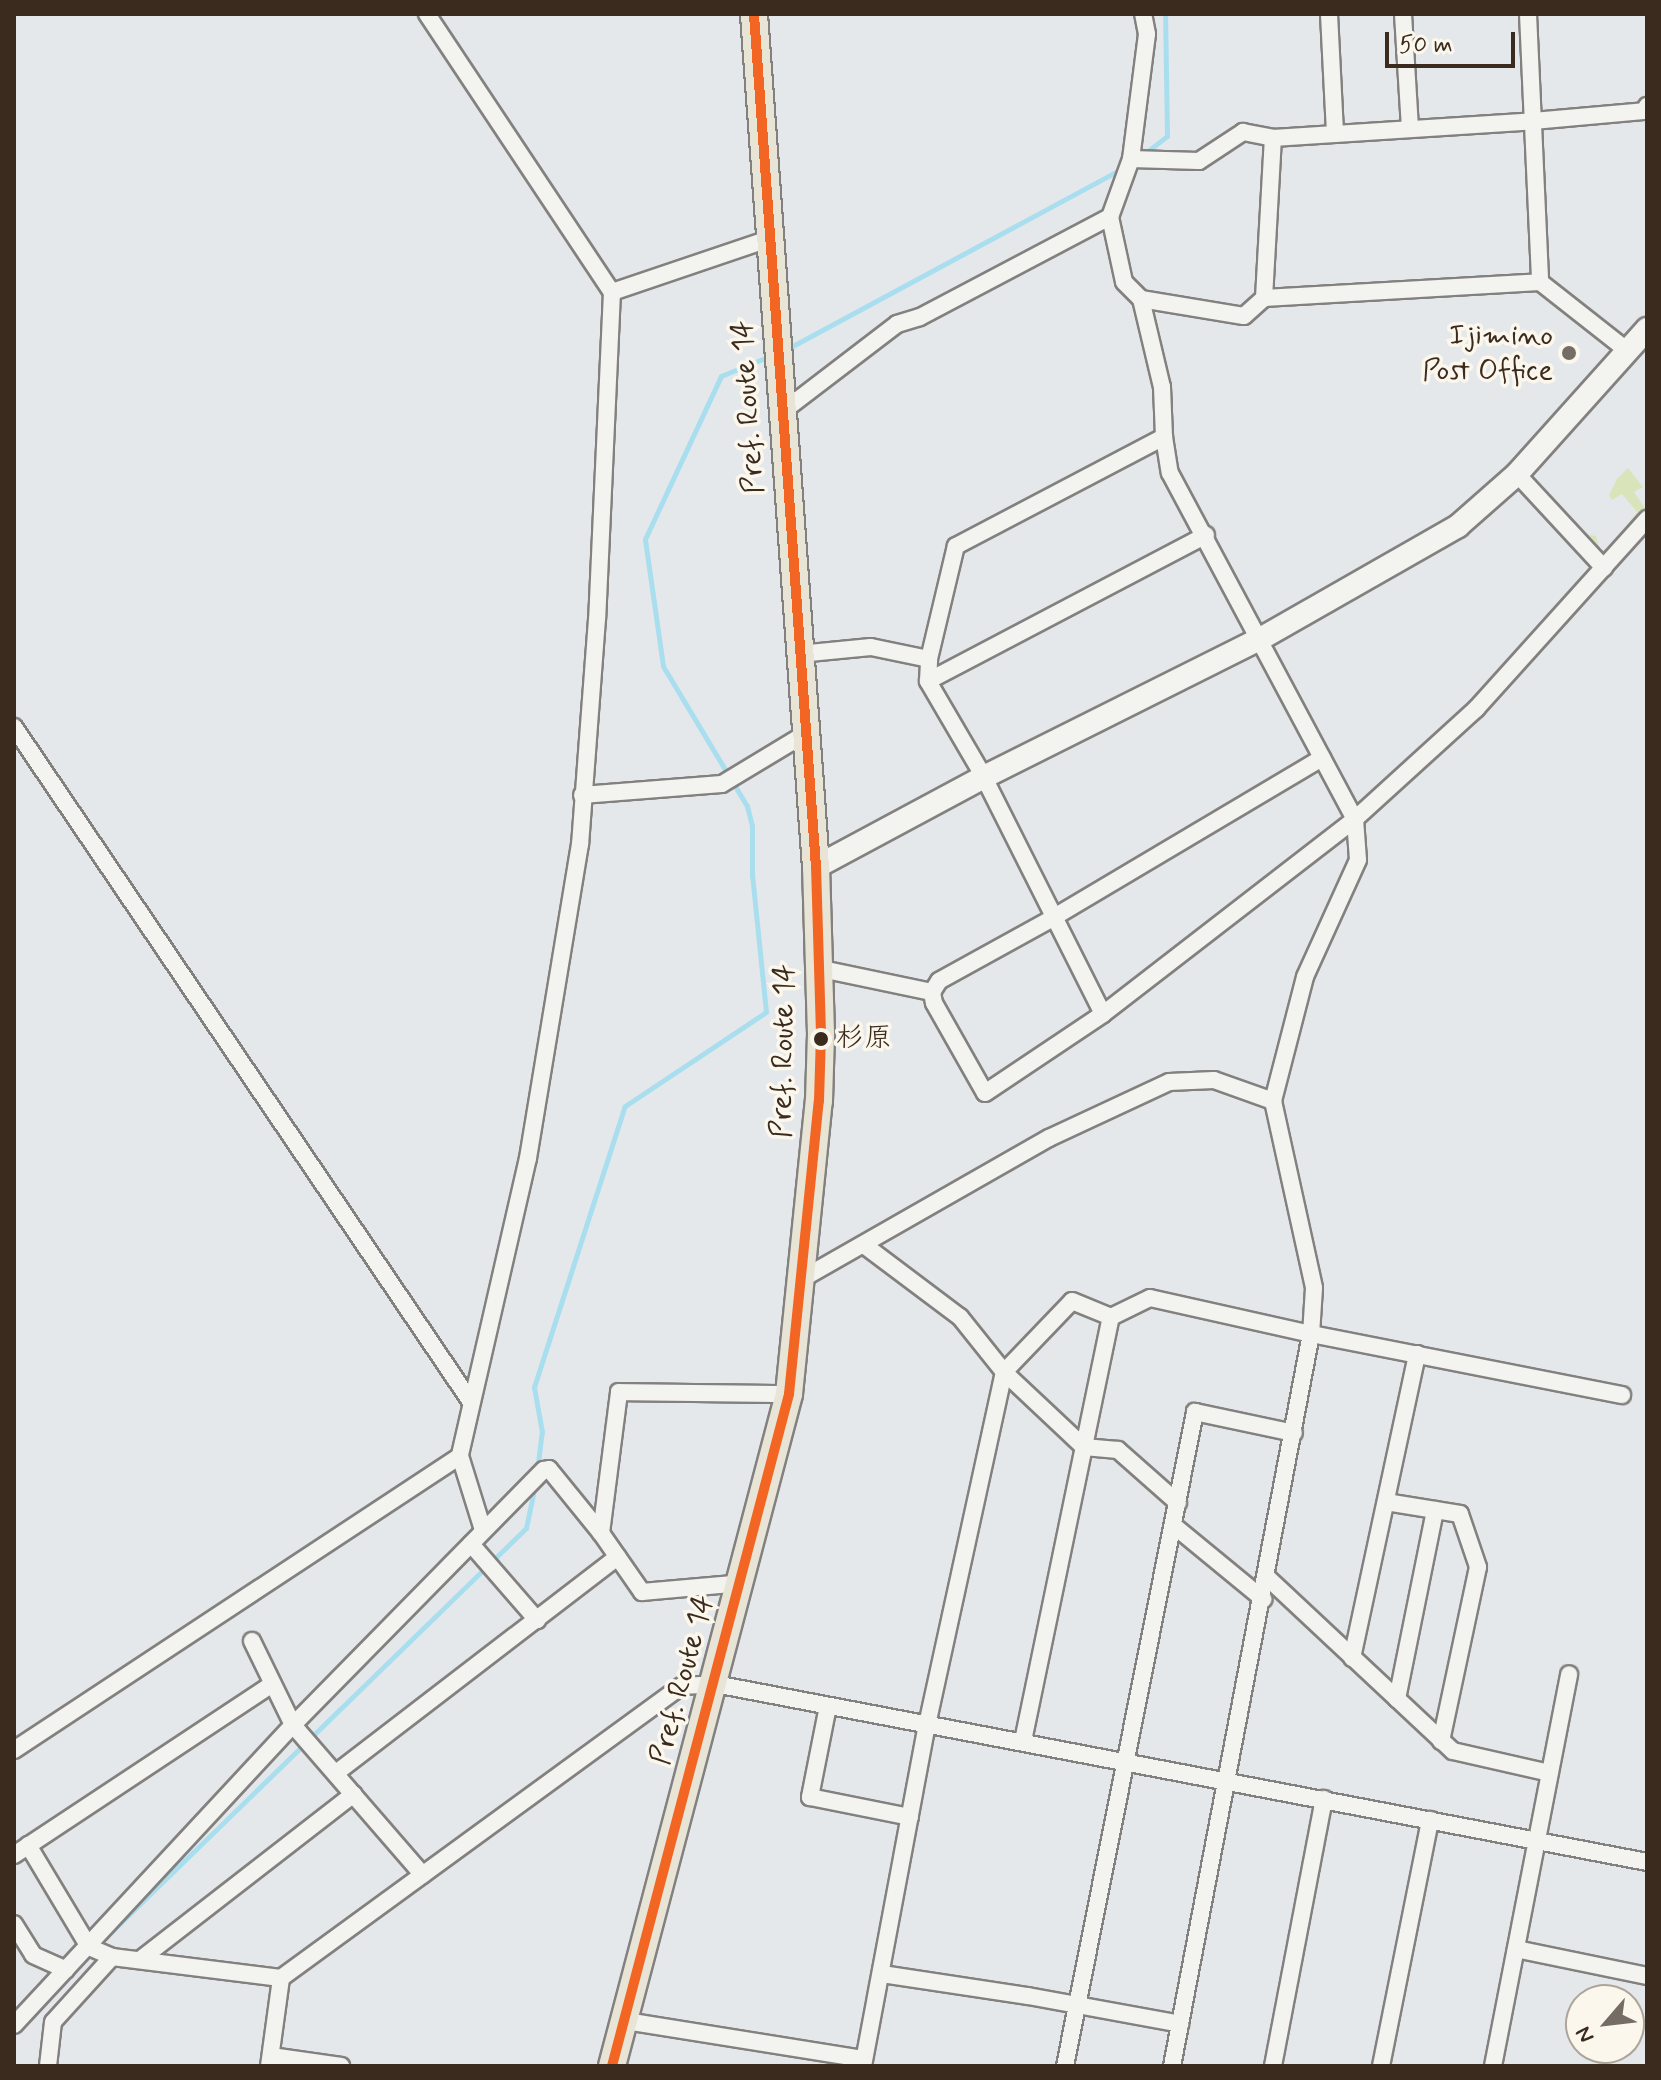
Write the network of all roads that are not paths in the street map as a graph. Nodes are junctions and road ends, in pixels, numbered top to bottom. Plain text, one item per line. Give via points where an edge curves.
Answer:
1 (427, 14) edge
2 (754, 14) edge
3 (1143, 14) edge
4 (1329, 14) edge
5 (1403, 14) edge
6 (1528, 14) edge
7 (1647, 106) edge
8 (1533, 121) junction
9 (1410, 128) junction
10 (1335, 134) junction
11 (1273, 138) junction
12 (1131, 159) junction
13 (1110, 217) junction
14 (769, 239) junction
15 (1540, 282) junction
16 (612, 292) junction
17 (1264, 298) junction
18 (1141, 299) junction
19 (1647, 329) edge
20 (1629, 352) junction
21 (782, 412) junction
22 (1164, 437) junction
23 (1517, 474) junction
24 (1647, 519) edge
25 (1206, 535) junction
26 (1604, 568) junction
27 (1260, 639) junction
28 (799, 654) junction
29 (929, 659) junction
30 (928, 681) junction
31 (14, 727) edge
32 (805, 734) junction
33 (1322, 758) junction
34 (984, 777) junction
35 (582, 795) junction
36 (1355, 819) junction
37 (816, 867) junction
38 (1053, 918) junction
39 (817, 968) junction
40 (932, 992) junction
41 (1103, 1014) junction
42 (1273, 1101) junction
43 (864, 1245) junction
44 (800, 1280) junction
45 (1111, 1317) junction
46 (1311, 1334) junction
47 (1417, 1354) junction
48 (1004, 1372) junction
49 (789, 1394) junction
50 (1622, 1395) dead end
51 (471, 1402) junction
52 (1294, 1433) junction
53 (1084, 1447) junction
54 (460, 1456) junction
55 (1386, 1502) junction
56 (1178, 1503) junction
57 (1435, 1510) junction
58 (1173, 1525) junction
59 (483, 1530) junction
60 (601, 1533) junction
61 (471, 1544) junction
62 (618, 1557) junction
63 (1268, 1578) junction
64 (742, 1583) junction
65 (1263, 1599) junction
66 (537, 1620) junction
67 (252, 1641) dead end
68 (1352, 1658) junction
69 (1569, 1674) dead end
70 (272, 1684) junction
71 (715, 1684) junction
72 (1397, 1699) junction
73 (828, 1706) junction
74 (293, 1725) junction
75 (927, 1725) junction
76 (1023, 1741) junction
77 (1441, 1741) junction
78 (14, 1750) edge
79 (1127, 1759) junction
80 (336, 1773) junction
81 (1550, 1773) junction
82 (1229, 1779) junction
83 (354, 1794) junction
84 (1324, 1799) junction
85 (910, 1817) junction
86 (1430, 1820) junction
87 (1537, 1838) junction
88 (21, 1850) edge
89 (1647, 1862) edge
90 (423, 1875) junction
91 (14, 1924) edge
92 (89, 1947) junction
93 (1516, 1949) junction
94 (112, 1957) junction
95 (141, 1959) junction
96 (66, 1970) junction
97 (882, 1974) junction
98 (1647, 1976) edge
99 (281, 1978) junction
100 (1077, 2005) junction
101 (626, 2021) junction
102 (1180, 2024) junction
103 (14, 2025) edge
104 (270, 2061) edge
105 (864, 2062) edge
106 (48, 2066) edge
107 (341, 2066) edge
108 (612, 2066) edge
109 (1065, 2066) edge
110 (1172, 2066) edge
111 (1273, 2066) edge
112 (1381, 2066) edge
113 (1493, 2066) edge

1 - 16 street
2 - 14 main road, Pref. Route 14
3 - 12 street via 1147,34
4 - 10 street
5 - 9 street
6 - 8 street
7 - 8 street via 1644,111
8 - 9 street
8 - 15 street
9 - 10 street
10 - 11 street
11 - 12 street via 1243,132 1199,161
11 - 17 street
12 - 13 street
13 - 18 street via 1124,282
13 - 21 street via 920,317 897,324
14 - 16 street
14 - 21 main road, Pref. Route 14
15 - 17 street
15 - 20 street
16 - 35 street via 597,619
17 - 18 street via 1244,316
18 - 22 street via 1162,387
19 - 20 street
20 - 23 street
21 - 28 main road, Pref. Route 14
22 - 25 street via 1170,473
22 - 29 street via 956,546
23 - 26 street
23 - 27 street via 1458,526
24 - 26 street
25 - 27 street
25 - 30 street
26 - 36 street via 1476,709
27 - 33 street
27 - 34 street
28 - 29 street via 871,647
28 - 32 main road, Pref. Route 14
29 - 30 street
30 - 34 street
31 - 51 street
32 - 35 street via 722,784
32 - 37 main road, Pref. Route 14
33 - 36 street
33 - 38 street
34 - 37 street
34 - 38 street
35 - 51 street via 580,844 528,1158
36 - 41 street
36 - 42 street via 1358,860 1305,977
37 - 39 main road, Pref. Route 14
38 - 40 street via 939,981
38 - 41 street
39 - 40 street
39 - 44 main road, Pref. Route 14 via 819,1101
40 - 41 street via 985,1093
42 - 43 street via 1214,1080 1169,1082 1049,1138
42 - 46 street via 1314,1288
43 - 44 street
43 - 48 street via 960,1317
44 - 49 main road, Pref. Route 14
45 - 46 street via 1150,1298
45 - 48 street via 1072,1301
45 - 53 street
46 - 47 street
46 - 52 street
47 - 50 street
47 - 55 street
48 - 53 street
48 - 75 street
49 - 60 street via 619,1392
49 - 64 main road, Pref. Route 14
51 - 54 street
52 - 56 street via 1195,1412
52 - 63 street
53 - 56 street via 1118,1450
53 - 76 street
54 - 59 street
54 - 78 street
55 - 57 street
55 - 68 street
56 - 58 street
57 - 72 street
57 - 77 street via 1460,1514 1478,1567
58 - 65 street
58 - 79 street
59 - 60 street via 530,1481 549,1469
59 - 61 street
60 - 62 street
61 - 66 street
61 - 74 street
62 - 64 street via 642,1592
62 - 66 street
63 - 65 street
63 - 68 street
64 - 71 main road, Pref. Route 14
65 - 82 street
66 - 80 street
67 - 70 street
68 - 72 street
69 - 81 street
70 - 74 street
70 - 88 street
71 - 73 street
71 - 90 street via 682,1686
71 - 101 main road, Pref. Route 14
72 - 77 street
73 - 75 street
73 - 85 street via 810,1797
74 - 80 street
74 - 92 street
75 - 76 street
75 - 85 street
76 - 79 street
77 - 81 street via 1453,1751
79 - 82 street
79 - 100 street
80 - 83 street
81 - 87 street
82 - 84 street
82 - 102 street
83 - 90 street
83 - 95 street
84 - 86 street
84 - 111 street
85 - 97 street
86 - 87 street
86 - 112 street
87 - 89 street
87 - 93 street
88 - 92 street
90 - 99 street
91 - 96 street via 33,1955
92 - 94 street
92 - 96 street
93 - 98 street
93 - 113 street
94 - 95 street
94 - 106 street via 53,2022
95 - 99 street
96 - 103 street
97 - 100 street
97 - 105 street
99 - 104 street
100 - 102 street
100 - 109 street
101 - 105 street
101 - 108 main road, Pref. Route 14
102 - 110 street
104 - 107 street

